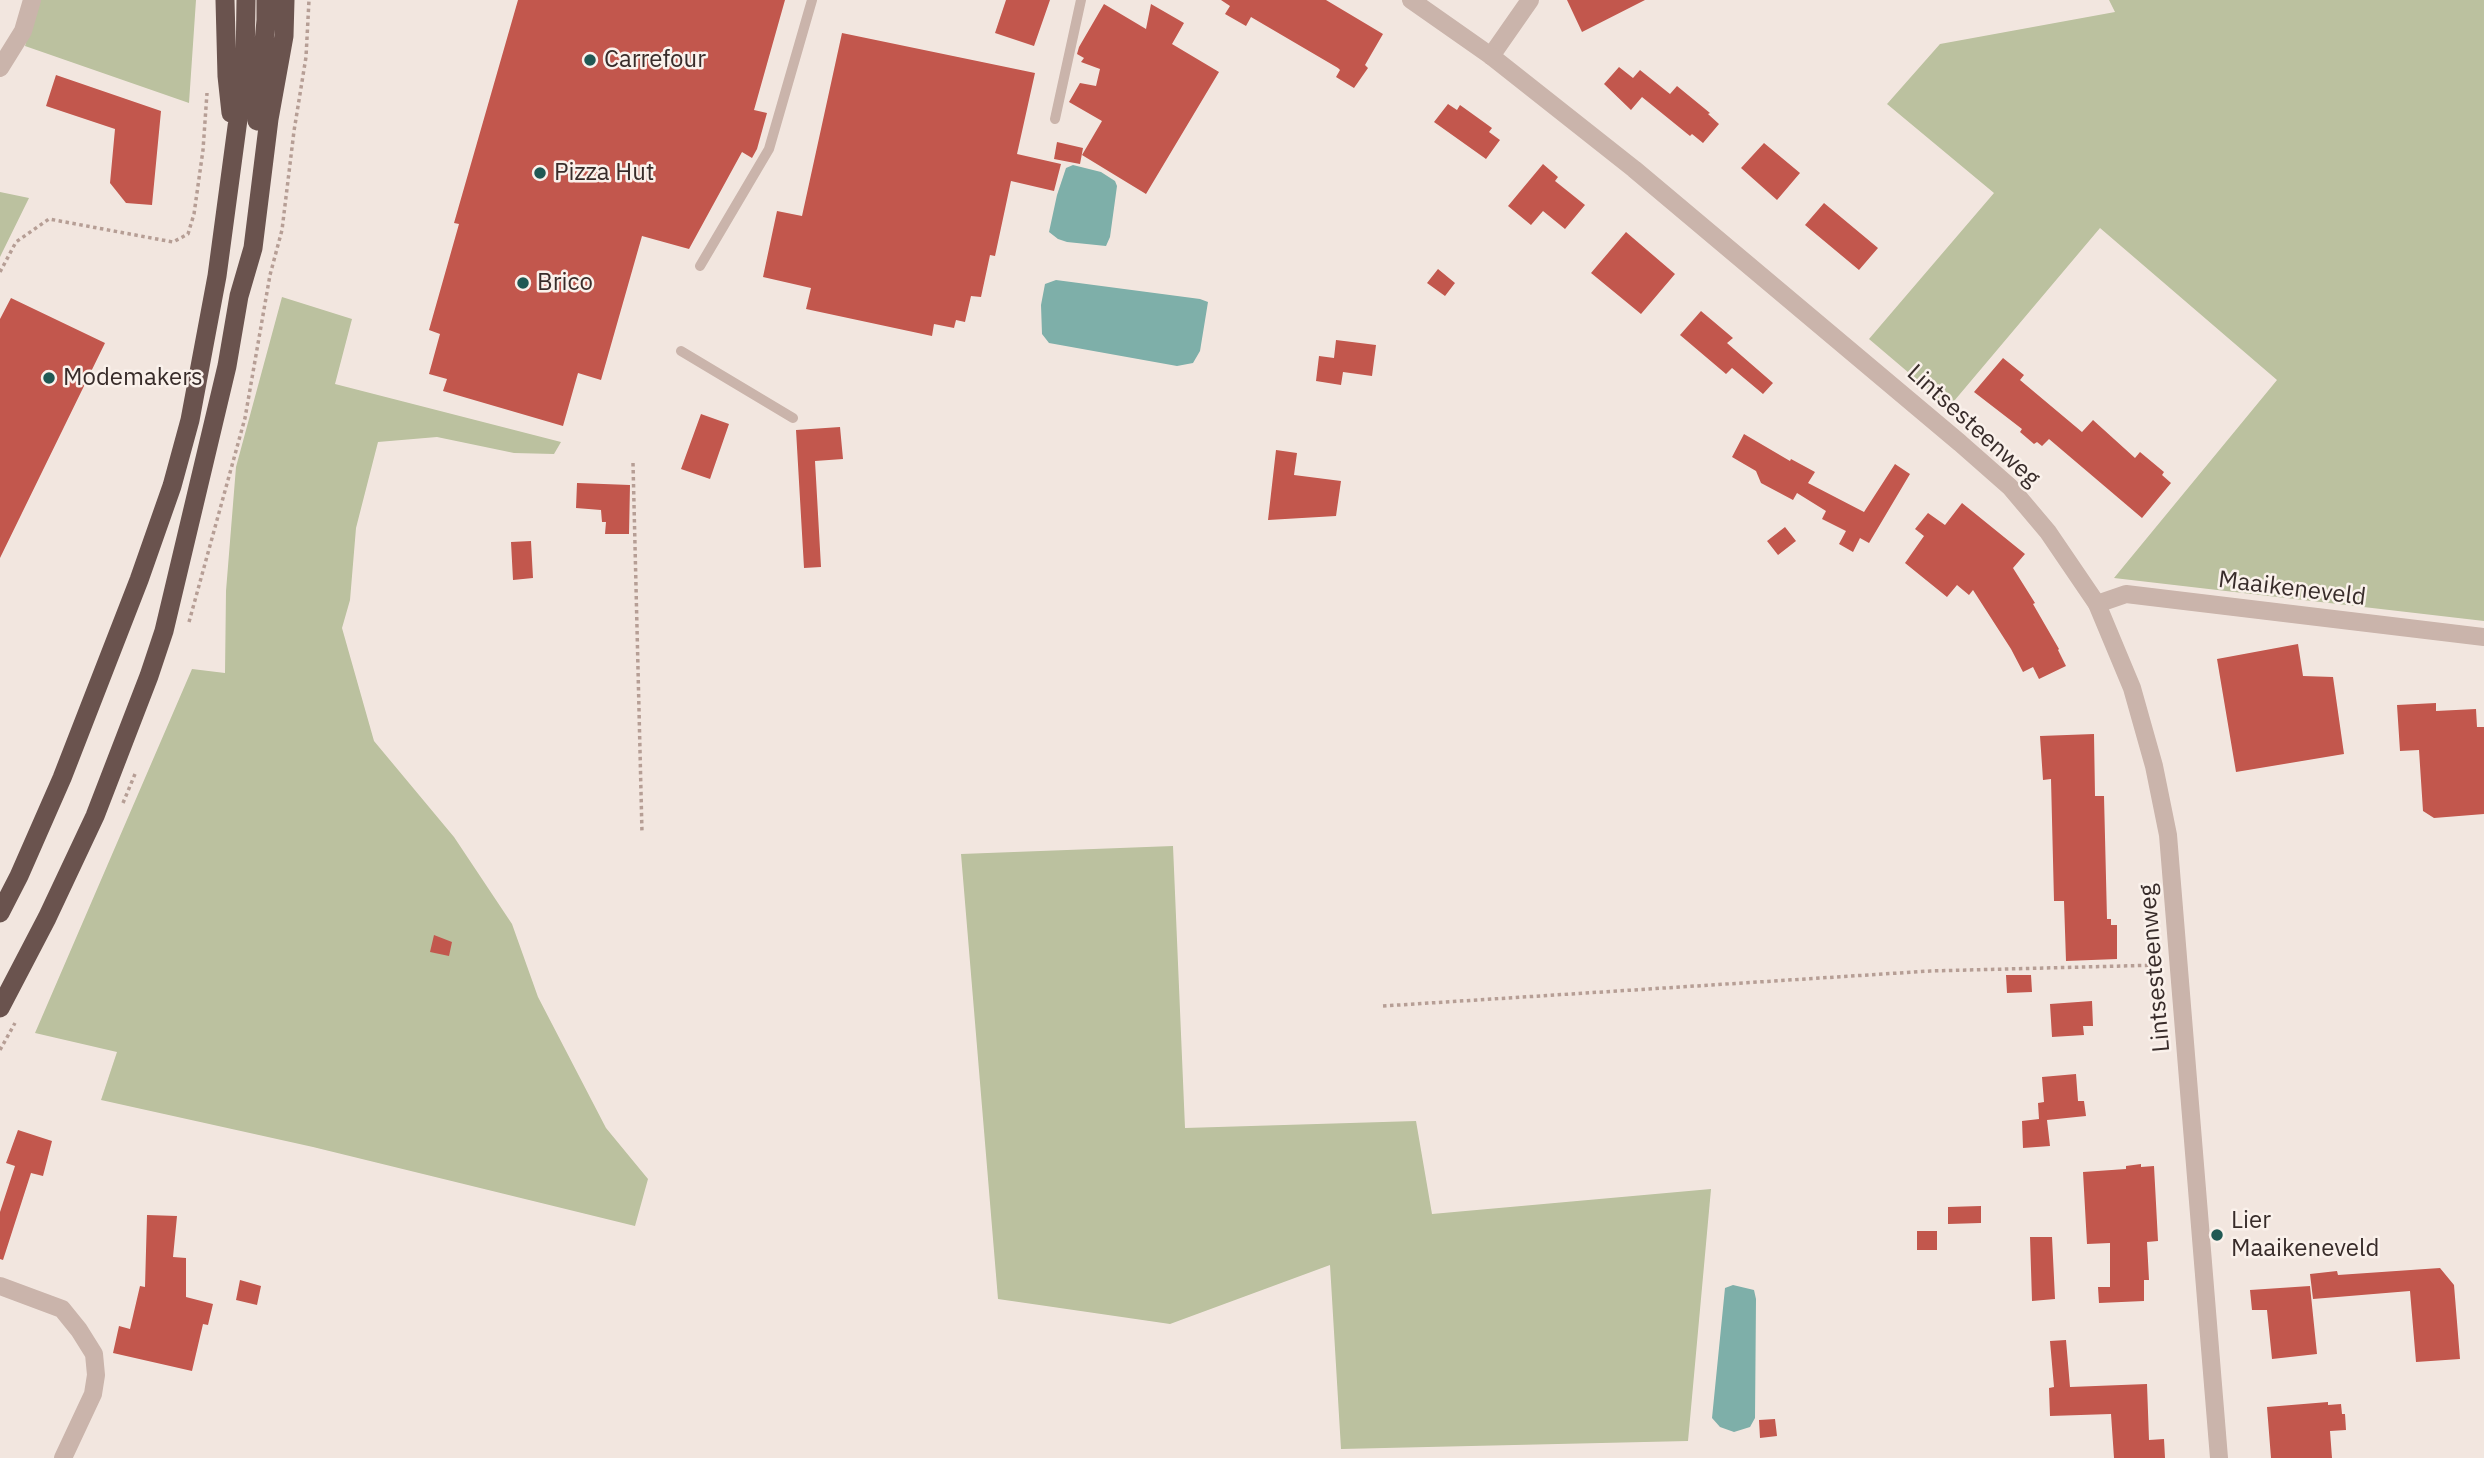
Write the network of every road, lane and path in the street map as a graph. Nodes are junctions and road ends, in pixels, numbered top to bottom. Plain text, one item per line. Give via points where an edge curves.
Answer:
1 (32, 0) edge
2 (225, 0) edge
3 (246, 0) edge
4 (266, 0) edge
5 (285, 0) edge
6 (811, 0) edge
7 (1082, 0) edge
8 (1412, 0) edge
9 (1530, 0) edge
10 (1491, 56) junction
11 (0, 68) edge
12 (208, 83) dead end
13 (1055, 119) dead end
14 (234, 146) junction
15 (700, 266) dead end
16 (0, 272) edge
17 (239, 296) junction
18 (681, 351) dead end
19 (793, 418) dead end
20 (634, 463) dead end
21 (2096, 604) junction
22 (2484, 636) edge
23 (642, 833) dead end
24 (0, 914) edge
25 (2179, 965) junction
26 (1383, 1006) dead end
27 (0, 1008) edge
28 (0, 1286) edge
29 (63, 1458) edge
30 (2219, 1458) edge

1 - 11 street via 23,31
2 - 14 highway
3 - 14 highway via 245,67
4 - 17 highway
5 - 17 highway via 284,36 255,235
6 - 15 lane via 769,149
7 - 13 lane
8 - 10 street, Lintsesteenweg
9 - 10 street
10 - 21 street, Lintsesteenweg via 1634,169 2010,487 2048,532
12 - 16 path via 203,150 188,233 173,242 49,219 16,242
14 - 24 highway via 205,347 172,486 62,778
17 - 27 highway via 205,459 149,676 95,816
18 - 19 lane
20 - 23 path
21 - 22 street, Maaikeneveld via 2126,594
21 - 25 street, Lintsesteenweg via 2132,688 2154,766 2168,835
25 - 26 path via 1930,971
25 - 30 street, Lintsesteenweg
28 - 29 street via 62,1309 94,1354 93,1394

